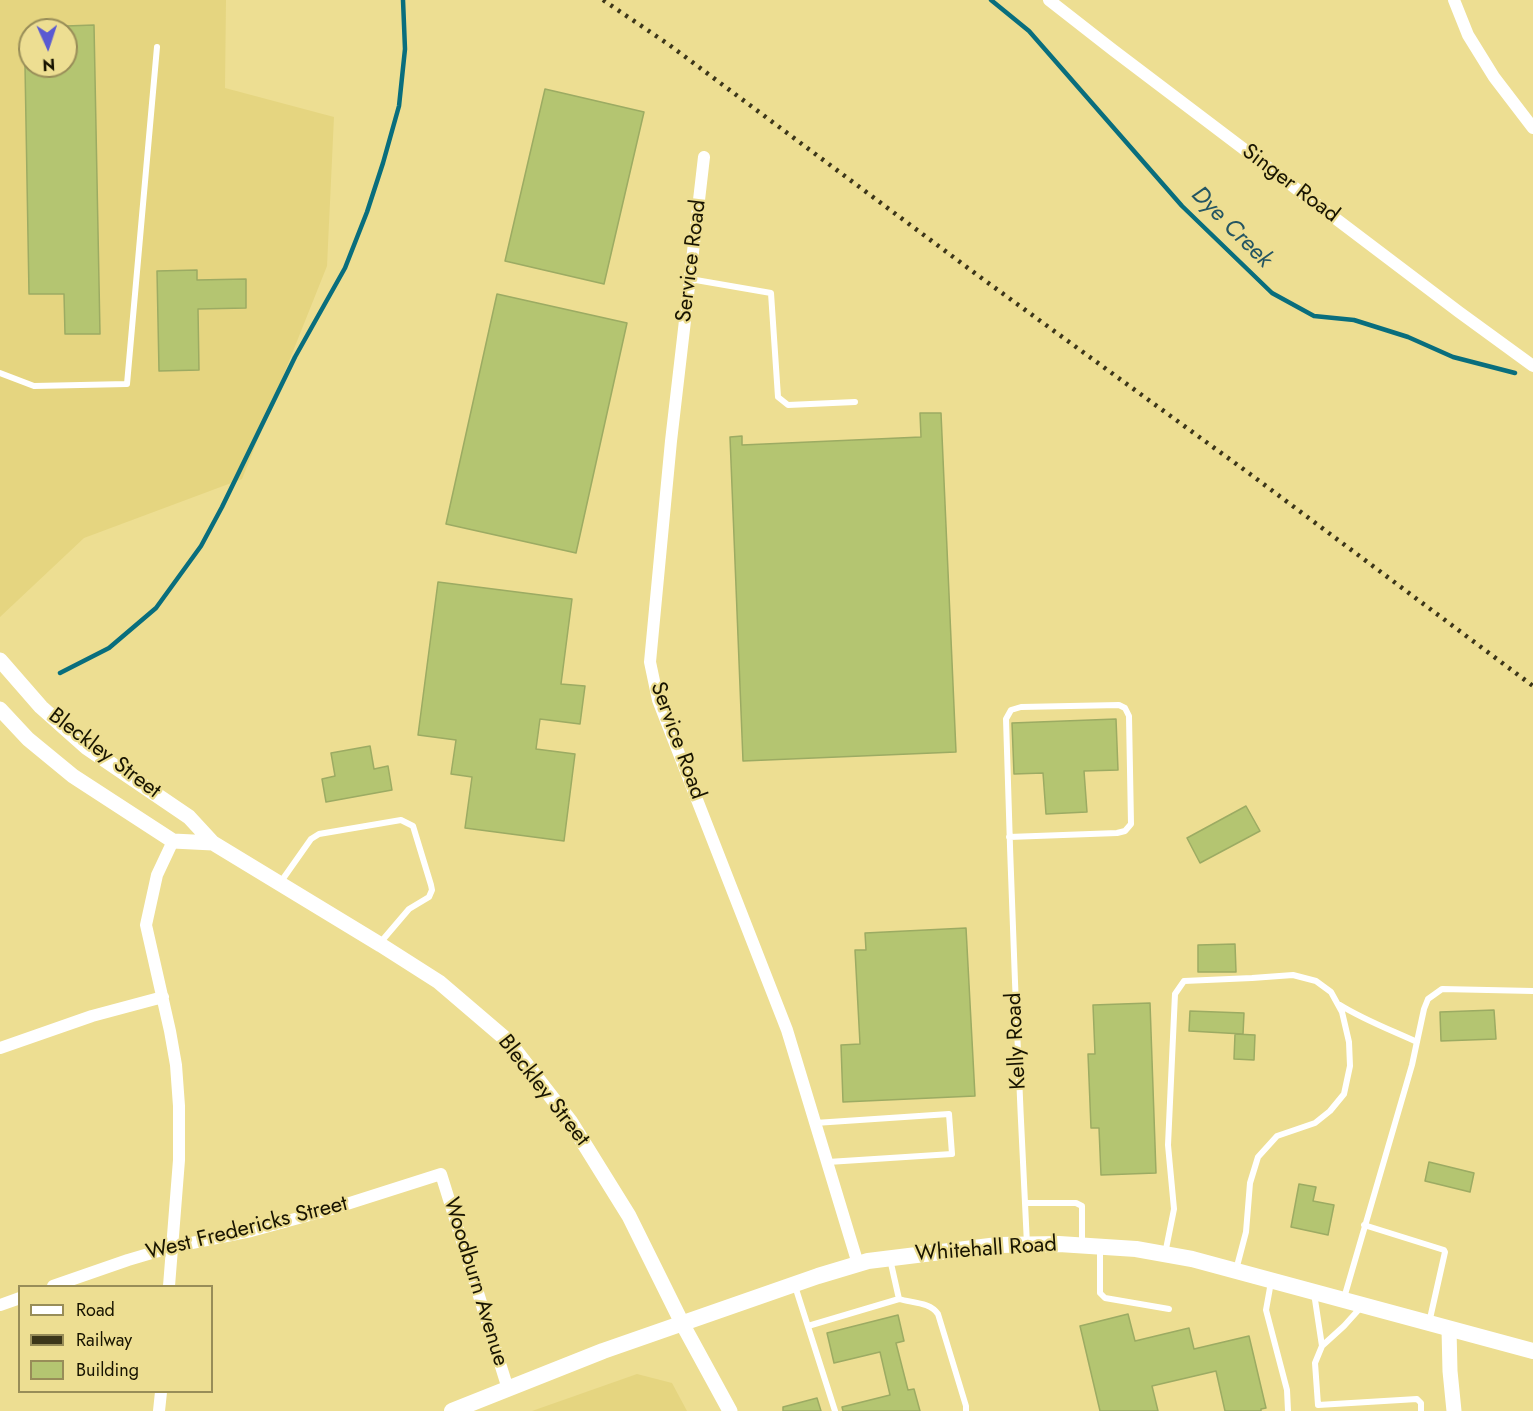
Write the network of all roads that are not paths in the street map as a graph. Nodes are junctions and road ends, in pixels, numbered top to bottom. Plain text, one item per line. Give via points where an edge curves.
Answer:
1 (1049, 0) edge
2 (1454, 0) edge
3 (157, 47) dead end
4 (1533, 128) edge
5 (704, 157) dead end
6 (690, 279) junction
7 (1533, 366) edge
8 (0, 372) edge
9 (855, 402) dead end
10 (0, 660) edge
11 (0, 709) edge
12 (1010, 837) junction
13 (173, 841) junction
14 (213, 843) junction
15 (280, 883) junction
16 (379, 944) junction
17 (1533, 991) edge
18 (163, 998) junction
19 (1337, 1003) junction
20 (1417, 1042) junction
21 (0, 1048) edge
22 (815, 1123) junction
23 (827, 1162) junction
24 (441, 1174) joint
25 (1025, 1203) junction
26 (1365, 1225) junction
27 (1027, 1244) junction
28 (1082, 1245) junction
29 (1100, 1246) junction
30 (172, 1247) junction
31 (1165, 1254) junction
32 (890, 1258) junction
33 (858, 1264) junction
34 (1235, 1271) junction
35 (1271, 1281) junction
36 (795, 1284) junction
37 (59, 1285) edge
38 (169, 1285) edge
39 (1314, 1292) junction
40 (18, 1299) edge
41 (899, 1299) junction
42 (1343, 1300) junction
43 (0, 1305) edge
44 (1363, 1306) junction
45 (1169, 1309) dead end
46 (1429, 1323) junction
47 (683, 1325) junction
48 (808, 1326) junction
49 (1449, 1329) junction
50 (1322, 1346) junction
51 (1533, 1351) edge
52 (508, 1389) junction
53 (160, 1393) edge
54 (1318, 1408) edge
55 (159, 1411) edge
56 (452, 1411) edge
57 (730, 1411) edge
58 (835, 1411) edge
59 (966, 1411) edge
60 (1288, 1411) edge
61 (1421, 1411) edge
62 (1454, 1411) edge

1 - 7 street, Singer Road
2 - 4 street via 1468,35
3 - 8 lane via 127,384 34,386
5 - 6 street, Service Road
6 - 9 lane via 771,293 778,397 788,405
6 - 22 street, Service Road via 650,662 658,700 787,1030
10 - 14 street, Bleckley Street via 41,707 86,747 189,818
11 - 13 street, Bleckley Street via 28,739 73,776
12 - 12 lane, Kelly Road via 1006,719 1011,710 1119,705 1125,708 1129,716 1131,824 1125,831
12 - 25 lane, Kelly Road
13 - 14 street, Bleckley Street
13 - 18 street via 157,875 146,925
14 - 15 street, Bleckley Street
15 - 16 street, Bleckley Street
15 - 16 lane via 306,845 319,834 407,822 413,826 432,890 429,897 401,917
16 - 47 street, Bleckley Street via 439,982 508,1041 570,1121 629,1216
17 - 20 lane via 1442,989 1428,999
18 - 21 street via 92,1016
18 - 30 street via 176,1065 179,1106
19 - 20 lane
19 - 31 lane via 1331,992 1316,981 1293,975 1184,981 1175,994 1168,1144 1174,1209
19 - 34 lane via 1349,1042 1350,1066 1344,1094 1315,1123 1277,1136 1258,1157 1250,1183 1246,1232
20 - 26 lane
22 - 23 street, Service Road
22 - 23 lane via 949,1114 952,1154
23 - 33 street, Service Road
24 - 30 street, West Fredericks Street via 251,1231
24 - 52 street, Woodburn Avenue
25 - 27 lane, Kelly Road
25 - 28 lane via 1082,1206
26 - 42 lane
26 - 46 lane via 1445,1252
27 - 28 main road, Whitehall Road
27 - 32 main road, Whitehall Road
28 - 29 main road, Whitehall Road
29 - 31 main road, Whitehall Road
29 - 45 lane via 1100,1293 1105,1298
30 - 37 street, West Fredericks Street
30 - 38 street
31 - 34 main road, Whitehall Road
32 - 33 main road, Whitehall Road
32 - 41 lane
33 - 36 main road, Whitehall Road
34 - 35 main road, Whitehall Road
35 - 39 main road, Whitehall Road
35 - 60 lane via 1266,1310 1287,1390
36 - 47 main road, Whitehall Road
36 - 48 lane
39 - 42 main road, Whitehall Road
39 - 50 lane
40 - 43 street
41 - 48 lane
41 - 59 lane via 929,1306 938,1314
42 - 44 main road, Whitehall Road
44 - 46 main road, Whitehall Road
44 - 50 lane
46 - 49 main road, Whitehall Road
47 - 52 main road, Whitehall Road via 603,1351
47 - 57 street, Bleckley Street
48 - 58 lane
49 - 51 main road, Whitehall Road
49 - 62 street
50 - 54 lane via 1315,1363
52 - 56 main road, Whitehall Road
53 - 55 street
54 - 61 lane via 1417,1399

